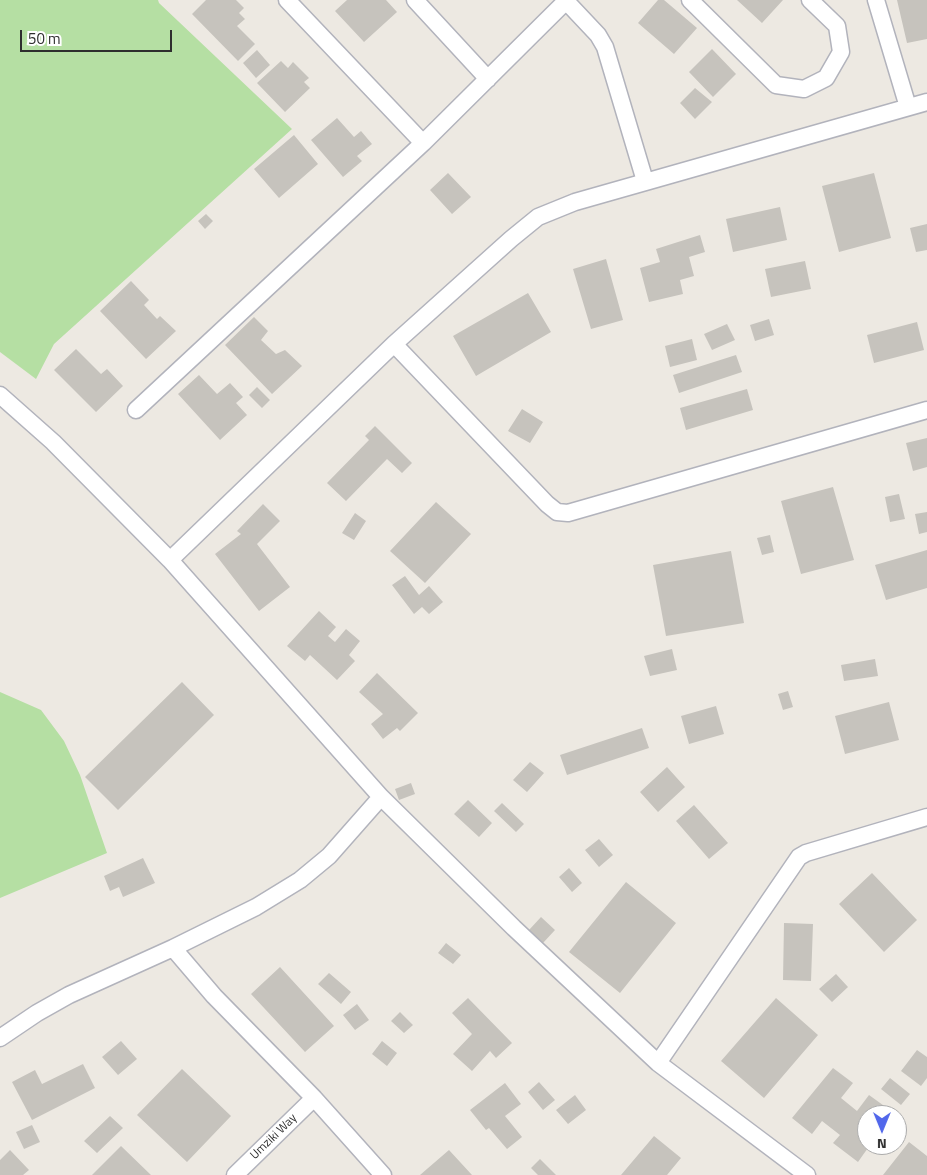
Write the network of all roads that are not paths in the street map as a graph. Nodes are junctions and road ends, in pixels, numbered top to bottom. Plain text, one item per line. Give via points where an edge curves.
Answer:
1 (286, 0) edge
2 (414, 0) edge
3 (690, 0) edge
4 (810, 0) edge
5 (876, 0) edge
6 (565, 1) edge
7 (488, 79) junction
8 (927, 102) edge
9 (908, 107) junction
10 (423, 143) junction
11 (645, 181) junction
12 (394, 344) junction
13 (0, 395) edge
14 (136, 410) dead end
15 (927, 410) edge
16 (170, 560) junction
17 (381, 797) junction
18 (927, 817) edge
19 (173, 948) junction
20 (0, 1038) edge
21 (658, 1062) junction
22 (314, 1098) junction
23 (235, 1175) edge
24 (383, 1175) edge
25 (807, 1175) edge

1 - 10 street
2 - 7 street
3 - 4 street via 776,85 804,89 826,78 841,52 837,26
5 - 9 street
6 - 7 street
6 - 11 street via 598,35 605,47
7 - 10 street
8 - 9 street
9 - 11 street
10 - 14 street
11 - 12 street via 574,202 538,217
12 - 15 street via 547,504 563,513
12 - 16 street
13 - 16 street
16 - 17 street
17 - 19 street via 329,856 300,880 256,907
17 - 21 street via 514,928
18 - 21 street via 799,857
19 - 20 street via 68,995
19 - 22 street via 214,996
21 - 25 street
22 - 23 street, Umziki Way
22 - 24 street

